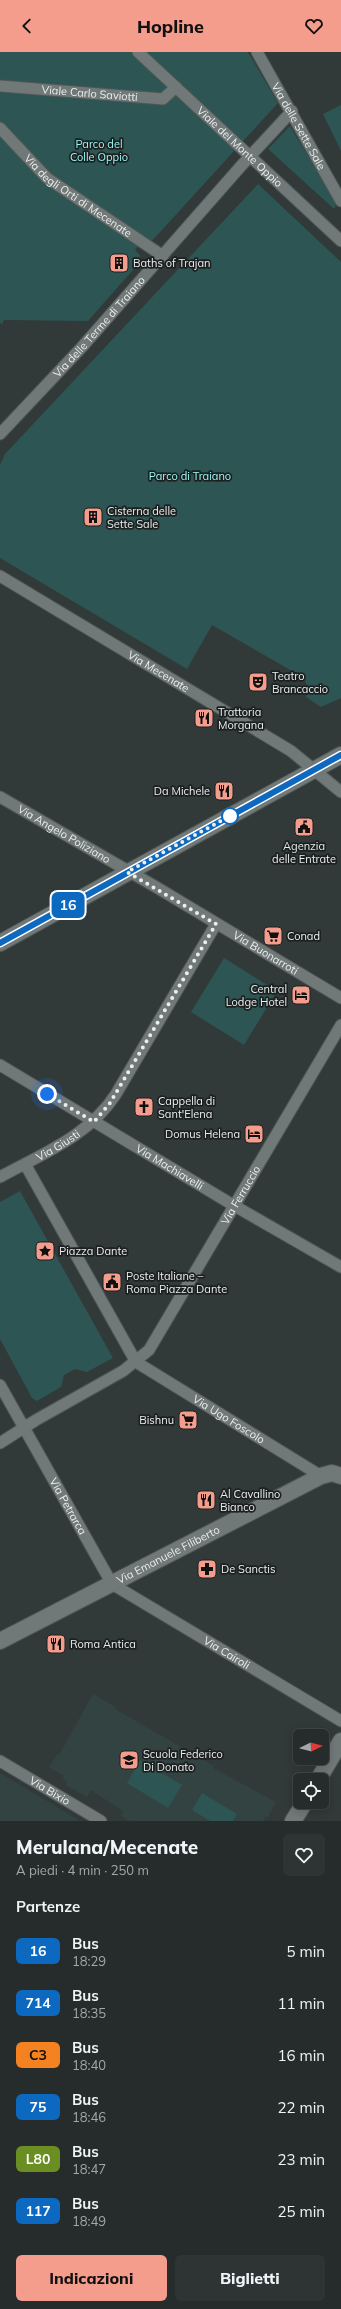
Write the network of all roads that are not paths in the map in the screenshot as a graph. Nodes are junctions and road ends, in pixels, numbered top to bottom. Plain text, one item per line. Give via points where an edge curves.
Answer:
1 (138, 52) edge
2 (257, 52) edge
3 (0, 86) edge
4 (176, 87) junction
5 (292, 111) junction
6 (0, 128) edge
7 (250, 156) junction
8 (341, 201) edge
9 (341, 241) edge
10 (163, 256) junction
11 (0, 434) edge
12 (0, 576) edge
13 (341, 755) edge
14 (314, 770) junction
15 (341, 792) edge
16 (0, 797) edge
17 (127, 872) junction
18 (216, 924) junction
19 (0, 942) edge
20 (341, 998) edge
21 (341, 1025) edge
22 (0, 1065) edge
23 (94, 1122) junction
24 (25, 1164) junction
25 (0, 1177) edge
26 (233, 1206) junction
27 (341, 1267) edge
28 (136, 1362) junction
29 (0, 1384) edge
30 (24, 1428) junction
31 (0, 1443) edge
32 (340, 1472) edge
33 (322, 1476) junction
34 (112, 1584) junction
35 (0, 1641) edge
36 (341, 1721) edge
37 (341, 1741) edge
38 (0, 1761) edge
39 (322, 1773) edge
40 (300, 1809) edge
41 (101, 1821) edge
42 (293, 1821) edge

1 - 4 street, Viale del Monte Oppio
2 - 5 street, Via delle Sette Sale
3 - 4 street, Viale Carlo Saviotti via 163,99
4 - 7 street, Viale del Monte Oppio
5 - 7 street, Via delle Terme di Traiano
5 - 8 street, Via delle Sette Sale
6 - 10 street, Via degli Orti di Mecenate via 47,178
7 - 9 street, Viale del Monte Oppio
7 - 10 street, Via delle Terme di Traiano
10 - 11 street, Via delle Terme di Traiano
12 - 14 street, Via Mecenate via 290,751
13 - 14 main road
14 - 15 street, Via Mecenate
14 - 17 main road
16 - 17 street, Via Angelo Poliziano
17 - 18 street, Via Buonarroti
17 - 19 main road
18 - 20 street, Via Buonarroti
18 - 23 street, Via Giusti via 116,1094
21 - 26 street, Via Ferruccio
22 - 23 street, Via Machiavelli
23 - 24 street, Via Giusti via 84,1131
23 - 26 street, Via Machiavelli
24 - 25 street
24 - 28 street
26 - 27 street, Via Machiavelli
26 - 28 street, Via Ferruccio via 149,1350
28 - 30 street
28 - 33 street, Via Ugo Foscolo
29 - 30 street
30 - 31 street
30 - 34 street, Via Petrarca
32 - 33 main road, Via Emanuele Filiberto
33 - 34 main road, Via Emanuele Filiberto
34 - 35 main road, Via Emanuele Filiberto
34 - 36 street, Via Cairoli
37 - 39 main road
38 - 41 street, Via Bixio
40 - 42 main road

